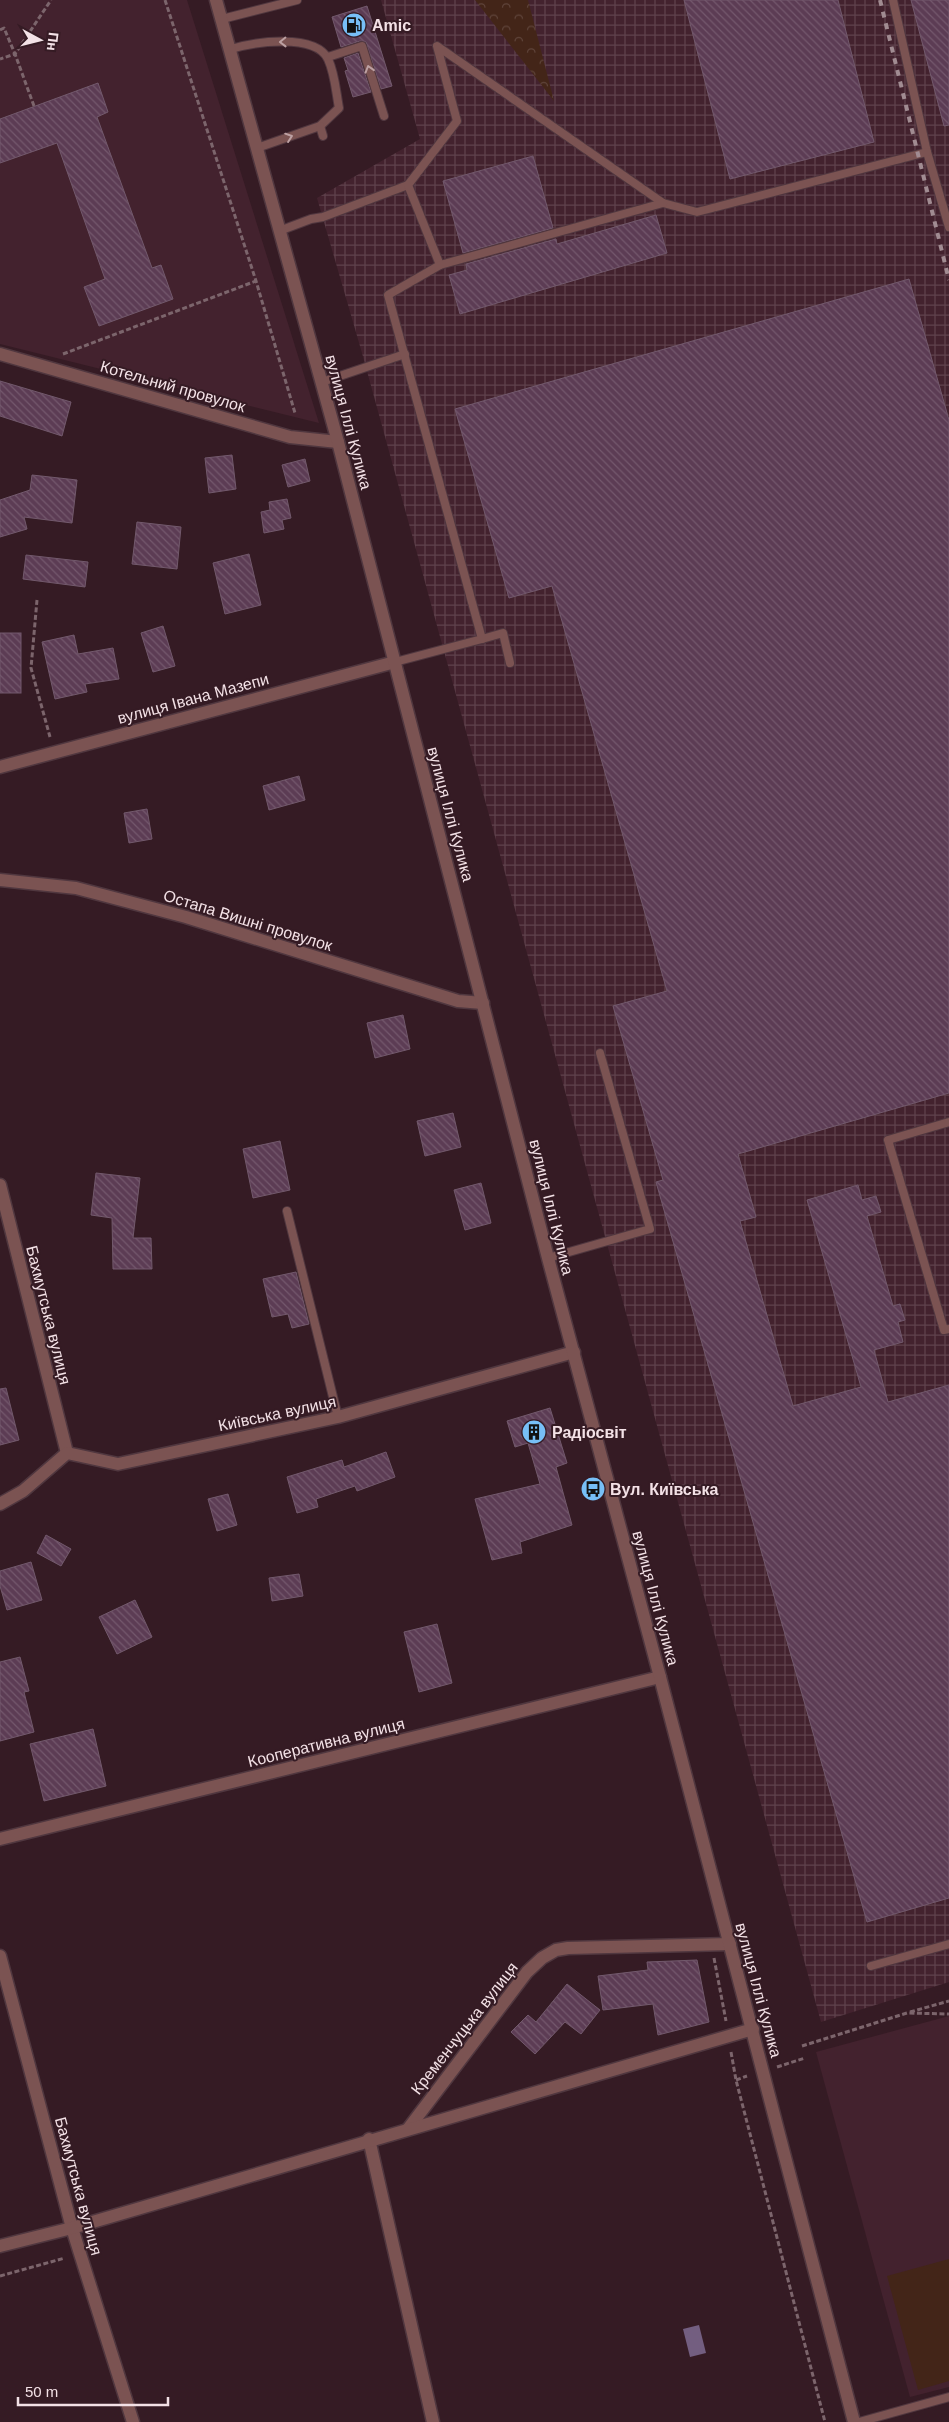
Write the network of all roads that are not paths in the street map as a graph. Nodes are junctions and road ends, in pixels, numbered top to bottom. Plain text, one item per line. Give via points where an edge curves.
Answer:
1 (216, 0) edge
2 (297, 0) edge
3 (893, 0) edge
4 (222, 19) junction
5 (231, 49) junction
6 (328, 57) junction
7 (384, 116) dead end
8 (320, 126) junction
9 (323, 136) dead end
10 (257, 148) junction
11 (927, 152) junction
12 (408, 185) junction
13 (663, 203) junction
14 (949, 227) edge
15 (279, 231) junction
16 (440, 265) junction
17 (0, 354) edge
18 (405, 354) junction
19 (322, 382) junction
20 (338, 442) junction
21 (482, 639) junction
22 (395, 662) junction
23 (510, 664) dead end
24 (0, 767) edge
25 (0, 880) edge
26 (484, 1002) junction
27 (600, 1053) dead end
28 (949, 1122) edge
29 (0, 1185) edge
30 (287, 1211) dead end
31 (548, 1258) junction
32 (949, 1329) edge
33 (574, 1352) junction
34 (338, 1417) junction
35 (67, 1453) junction
36 (0, 1504) edge
37 (660, 1677) junction
38 (0, 1839) edge
39 (730, 1944) junction
40 (949, 1944) edge
41 (0, 1956) edge
42 (871, 1966) dead end
43 (753, 2029) junction
44 (408, 2129) junction
45 (369, 2140) junction
46 (72, 2228) junction
47 (0, 2246) edge
48 (949, 2397) edge
49 (133, 2422) edge
50 (433, 2422) edge
51 (854, 2422) edge
52 (858, 2422) edge

1 - 4 street, вулиця Іллі Кулика
2 - 4 lane
3 - 11 lane
4 - 5 street, вулиця Іллі Кулика
6 -> 5 lane via 308,44 287,41
5 - 10 street, вулиця Іллі Кулика
7 -> 6 lane via 362,46
6 - 8 lane via 338,108
8 - 9 lane
10 -> 8 lane
10 - 15 street, вулиця Іллі Кулика
11 - 13 lane via 697,212
11 - 14 lane
12 - 13 lane via 457,121 437,46
12 - 15 lane via 323,218
12 - 16 lane
13 - 16 lane
15 - 19 street, вулиця Іллі Кулика
16 - 18 lane via 388,295
17 - 20 street, Котельний провулок via 290,437
18 - 19 lane
18 - 21 lane
19 - 20 street, вулиця Іллі Кулика
20 - 22 street, вулиця Іллі Кулика
21 - 22 lane
21 - 23 lane via 503,633
22 - 24 street, вулиця Івана Мазепи
22 - 26 street, вулиця Іллі Кулика
25 - 26 street, Остапа Вишні провулок via 76,888 186,917 458,1001
26 - 31 street, вулиця Іллі Кулика
27 - 31 lane via 650,1230
28 - 32 lane via 888,1140 944,1330
29 - 35 street, Бахмутська вулиця
30 - 34 lane
31 - 33 street, вулиця Іллі Кулика
33 - 34 street, Київська вулиця
33 - 37 street, вулиця Іллі Кулика
34 - 35 street, Київська вулиця via 118,1464
35 - 36 street via 23,1491
37 - 38 street, Кооперативна вулиця
37 - 39 street, вулиця Іллі Кулика
39 - 43 street, вулиця Іллі Кулика
39 - 44 street, Кременчуцька вулиця via 568,1948 542,1958 494,2013
40 - 42 lane
41 - 46 street, Бахмутська вулиця
43 - 44 street
43 - 51 street, вулиця Іллі Кулика
44 - 45 street
45 - 46 street
45 - 50 street
46 - 47 street
46 - 49 street, Бахмутська вулиця
48 - 52 lane

